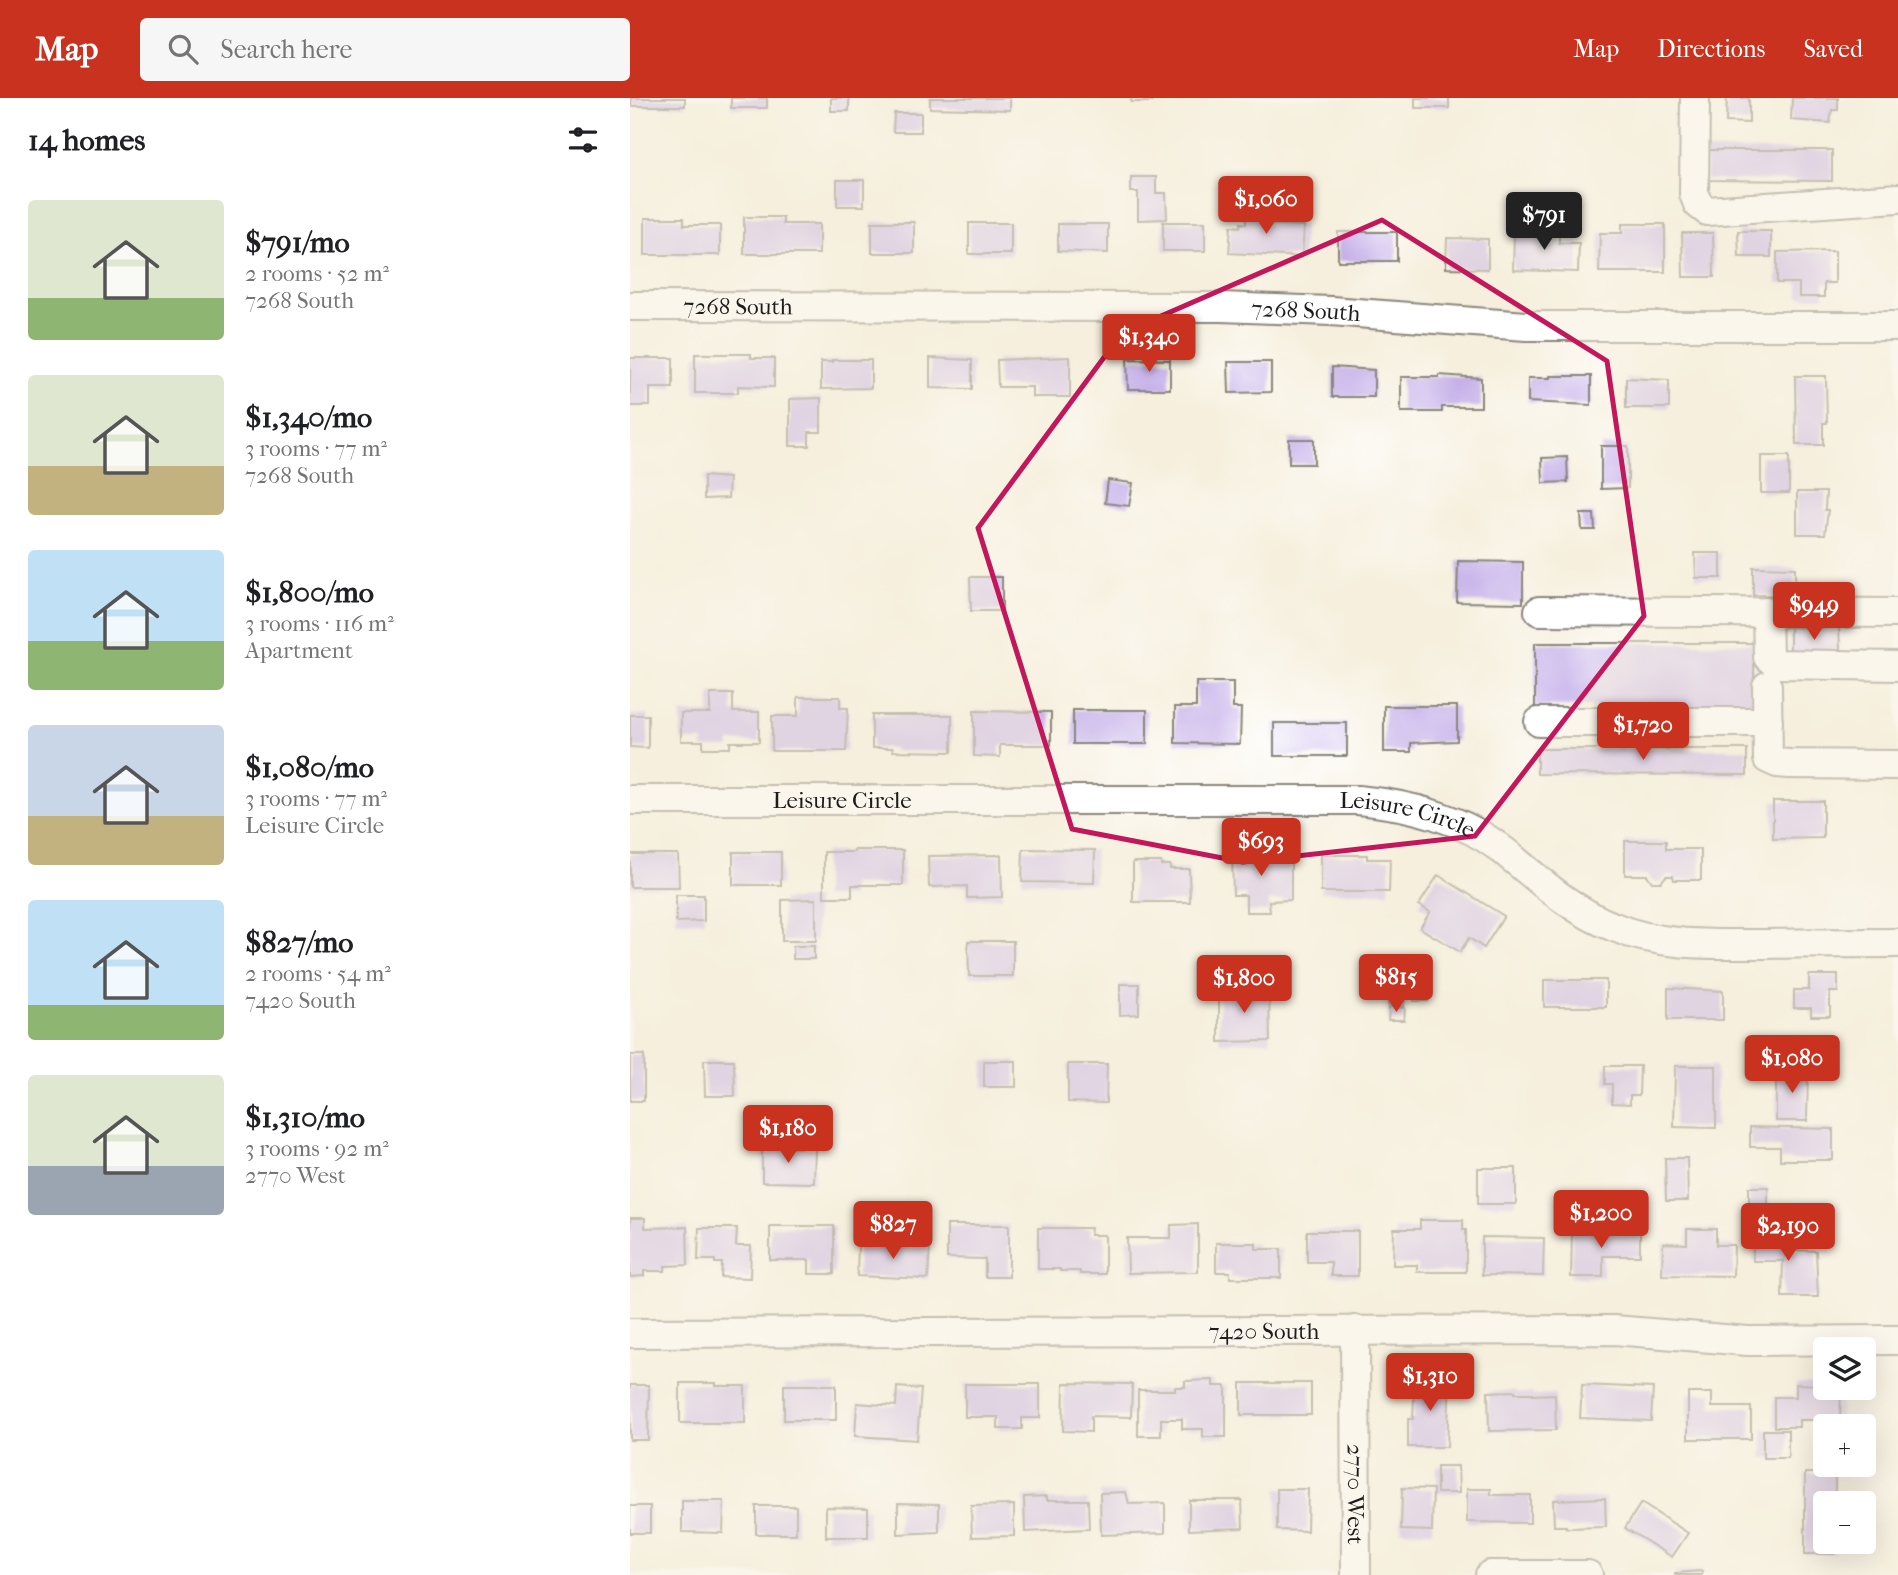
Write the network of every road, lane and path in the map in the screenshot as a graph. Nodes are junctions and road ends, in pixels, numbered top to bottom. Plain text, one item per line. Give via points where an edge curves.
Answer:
1 (1695, 98) edge
2 (1898, 198) edge
3 (630, 306) edge
4 (1898, 326) edge
5 (1539, 611) dead end
6 (1767, 612) junction
7 (1898, 613) edge
8 (1898, 666) edge
9 (1767, 686) dead end
10 (1539, 722) dead end
11 (1768, 722) junction
12 (1898, 765) edge
13 (630, 800) edge
14 (1898, 943) edge
15 (1355, 1330) junction
16 (630, 1333) edge
17 (1898, 1340) edge
18 (1356, 1575) edge
19 (1490, 1575) edge
20 (1588, 1575) edge

1 - 2 street via 1693,194 1707,211
3 - 4 street, 7268 South via 1234,307 1526,326
5 - 6 street
6 - 7 street
6 - 8 street via 1768,657 1776,664
9 - 11 street
10 - 11 street
11 - 12 street via 1768,759 1777,763
13 - 14 street, Leisure Circle via 1357,800 1398,804 1468,828 1581,911 1614,928 1653,939 1691,944
15 - 16 street, 7420 South
15 - 17 street, 7420 South via 1614,1330 1748,1341
15 - 18 street, 2770 West
19 - 20 street

